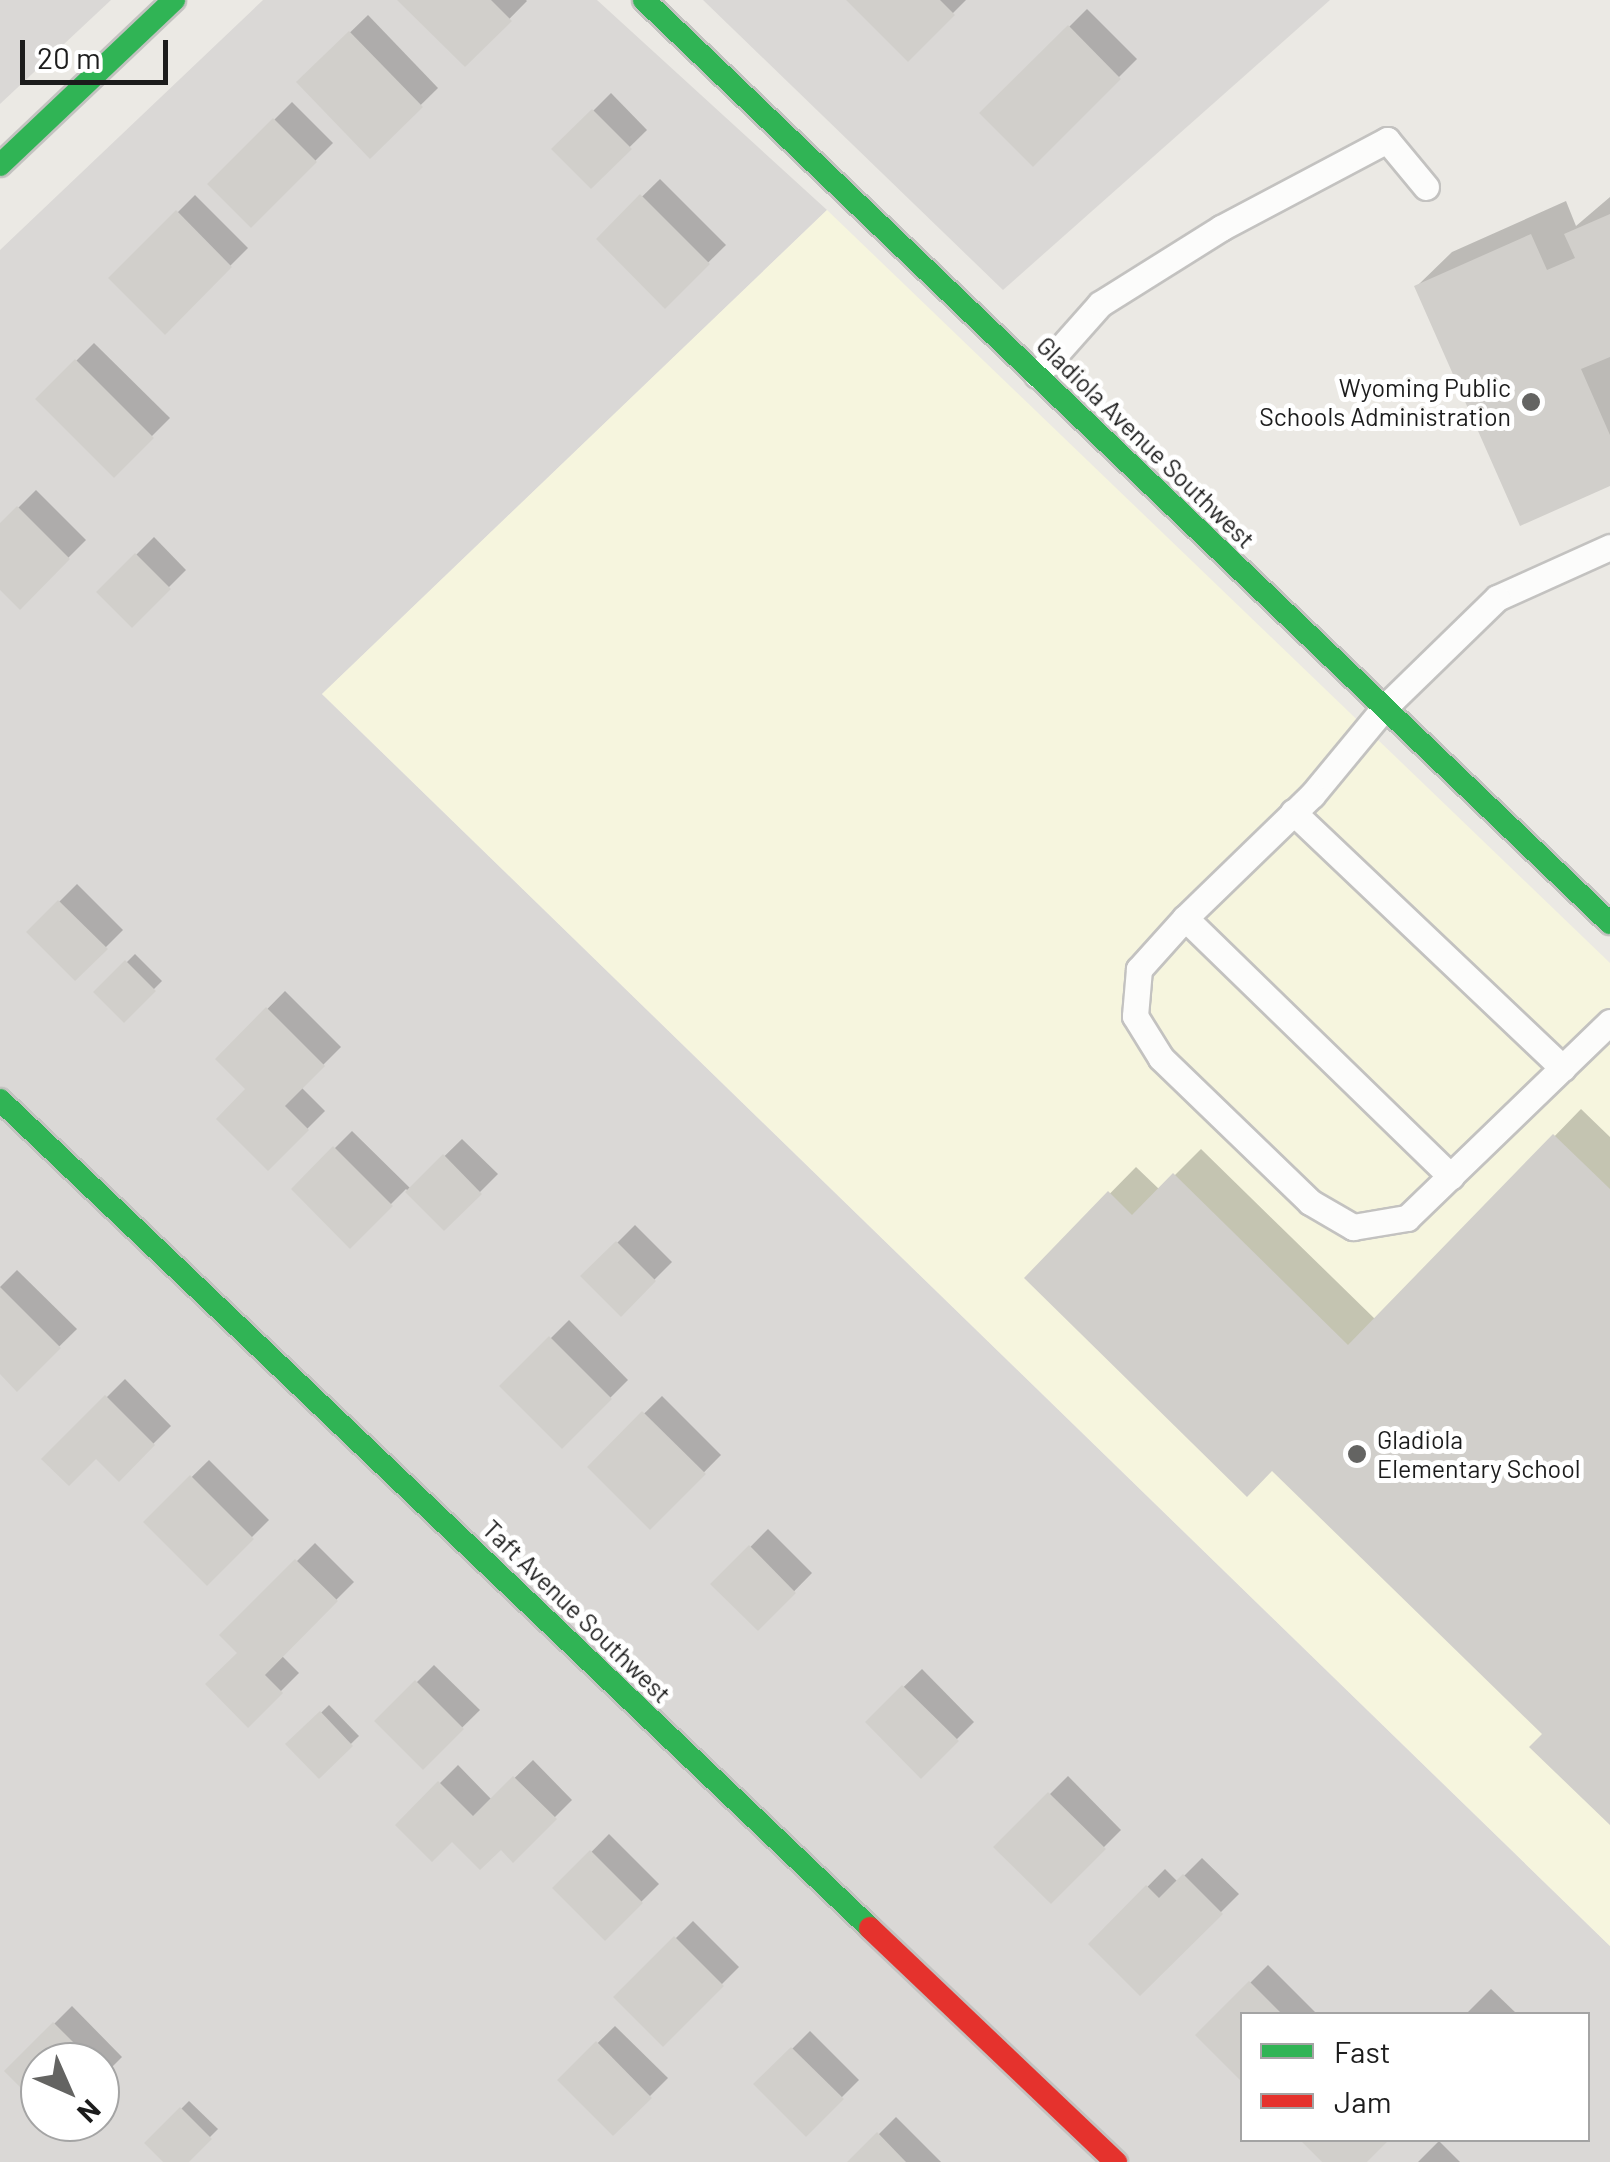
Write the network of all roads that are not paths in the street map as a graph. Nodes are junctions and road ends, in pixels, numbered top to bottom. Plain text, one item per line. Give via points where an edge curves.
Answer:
1 (174, 0) edge
2 (644, 0) edge
3 (0, 166) edge
4 (1426, 187) dead end
5 (1037, 375) junction
6 (1610, 548) edge
7 (1384, 708) junction
8 (1294, 812) junction
9 (1185, 918) junction
10 (1610, 923) edge
11 (1610, 1022) edge
12 (1563, 1068) junction
13 (0, 1100) edge
14 (1451, 1176) junction
15 (1116, 2162) edge

1 - 3 street
2 - 5 street, Gladiola Avenue Southwest
4 - 5 lane via 1387,140 1222,228 1100,304
5 - 7 street, Gladiola Avenue Southwest
6 - 7 lane via 1497,598
7 - 8 lane
7 - 10 street, Gladiola Avenue Southwest
8 - 9 lane
8 - 12 lane
9 - 14 lane
9 - 14 lane via 1139,969 1135,1016 1175,1071 1310,1202 1353,1227 1408,1218
11 - 12 lane
12 - 14 lane
13 - 15 street, Taft Avenue Southwest

